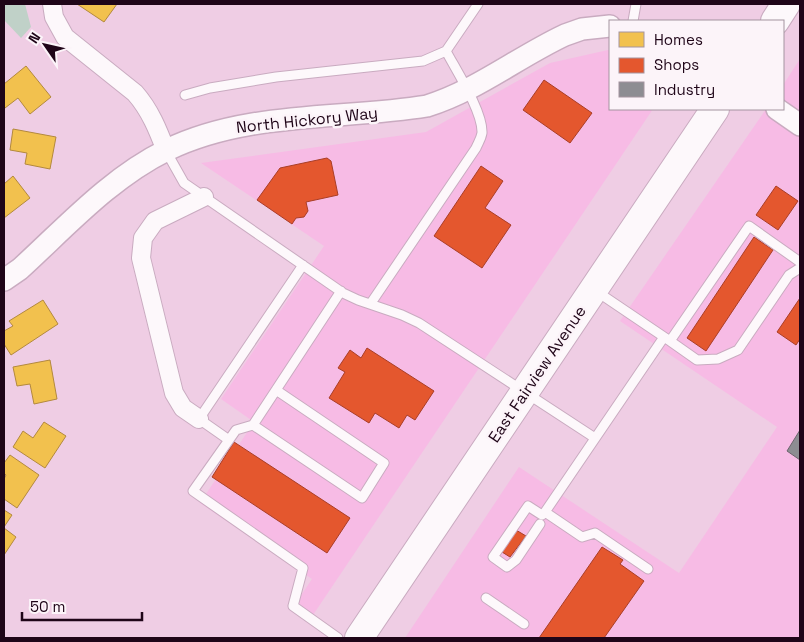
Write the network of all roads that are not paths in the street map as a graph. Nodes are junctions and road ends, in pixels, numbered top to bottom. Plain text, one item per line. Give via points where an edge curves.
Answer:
1 (52, 4) edge
2 (478, 4) edge
3 (636, 4) edge
4 (786, 4) edge
5 (634, 20) edge
6 (776, 20) edge
7 (609, 26) edge
8 (446, 51) junction
9 (467, 90) junction
10 (185, 95) dead end
11 (714, 110) edge
12 (778, 110) edge
13 (800, 125) edge
14 (166, 151) junction
15 (204, 197) junction
16 (800, 262) edge
17 (303, 265) junction
18 (800, 268) edge
19 (4, 280) edge
20 (594, 290) junction
21 (341, 291) junction
22 (371, 303) junction
23 (667, 339) junction
24 (276, 390) junction
25 (524, 393) junction
26 (199, 419) junction
27 (253, 425) junction
28 (595, 438) junction
29 (229, 440) junction
30 (541, 520) joint
31 (648, 568) dead end
32 (486, 598) dead end
33 (524, 624) dead end
34 (338, 638) edge
35 (358, 638) edge

1 - 14 street via 54,17 65,38 140,99
2 - 8 lane
3 - 5 lane
4 - 6 main road
7 - 9 street, North Hickory Way via 564,35
8 - 9 lane
8 - 10 lane via 423,61 276,77
9 - 14 street, North Hickory Way via 427,106 243,126 204,136
9 - 22 lane via 481,126 479,142
11 - 20 main road, East Fairview Avenue
12 - 13 street
14 - 15 lane via 181,179
14 - 19 street, North Hickory Way via 115,183
15 - 17 lane
15 - 26 street via 155,220 142,238 141,258 174,393 183,408
16 - 23 lane via 749,226
17 - 21 lane
17 - 26 lane
18 - 23 lane via 789,275 738,350 718,359 697,360
20 - 23 lane
20 - 25 main road, East Fairview Avenue
21 - 22 lane
21 - 24 lane
22 - 25 lane via 419,323
23 - 28 lane
24 - 27 lane
24 - 27 lane via 384,463 362,498
25 - 28 lane
25 - 35 main road, East Fairview Avenue
26 - 29 lane
27 - 29 lane via 236,430
28 - 31 lane via 544,512 582,537 595,533
29 - 34 lane via 193,491 303,568 293,606
30 - 30 lane via 528,506 493,557 508,567 516,560
32 - 33 lane

